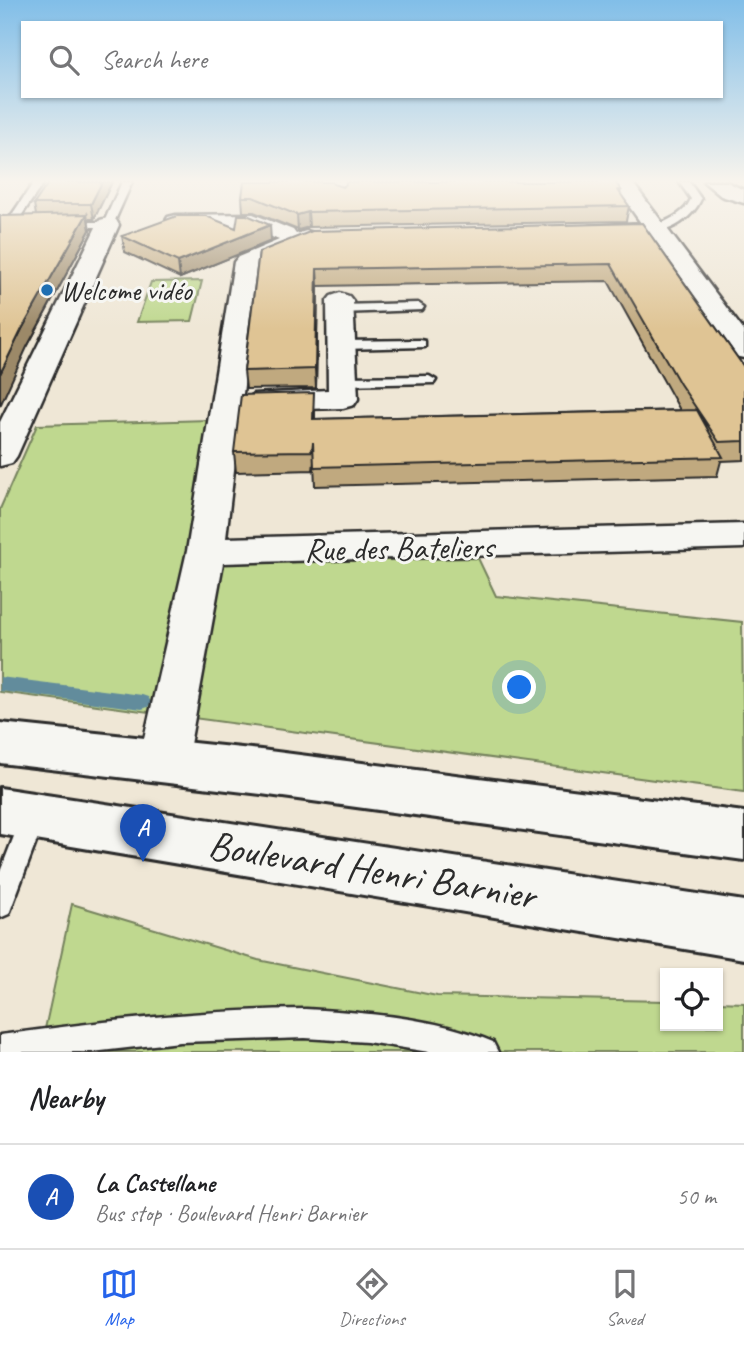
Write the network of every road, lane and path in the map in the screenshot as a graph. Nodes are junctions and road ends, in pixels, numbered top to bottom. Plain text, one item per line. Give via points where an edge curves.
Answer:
1 (105, 231) edge
2 (286, 231) edge
3 (659, 231) edge
4 (340, 305) joint
5 (418, 307) dead end
6 (420, 344) dead end
7 (341, 345) junction
8 (744, 350) edge
9 (429, 380) dead end
10 (342, 381) junction
11 (228, 401) junction
12 (0, 456) edge
13 (744, 536) edge
14 (205, 551) junction
15 (0, 743) edge
16 (163, 761) junction
17 (17, 813) edge
18 (744, 835) edge
19 (6, 869) edge
20 (0, 905) edge
21 (744, 930) edge
22 (0, 1050) edge
23 (483, 1052) edge

1 - 12 street
2 - 11 street via 310,239 246,262
3 - 8 street
4 - 5 lane
4 - 7 street
6 - 7 lane
7 - 10 street
9 - 10 lane
10 - 11 street via 343,399
11 - 14 street
13 - 14 street, Rue des Bateliers
14 - 16 street
15 - 16 main road
16 - 18 main road
17 - 19 lane
17 - 21 main road, Boulevard Henri Barnier
19 - 20 lane
22 - 23 lane via 204,1025 320,1024 444,1039

